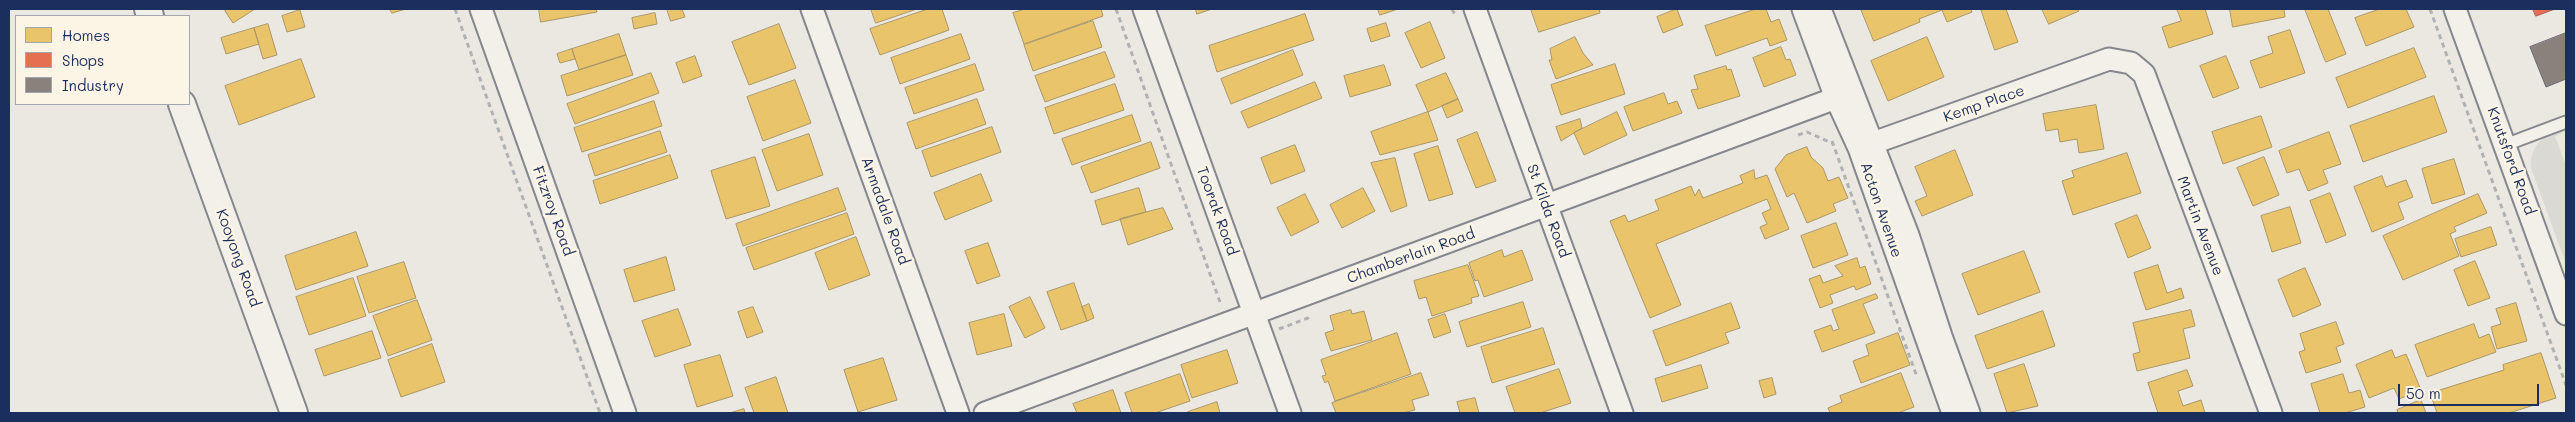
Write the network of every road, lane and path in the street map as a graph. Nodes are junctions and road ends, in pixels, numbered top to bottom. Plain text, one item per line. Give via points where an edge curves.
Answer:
1 (455, 9) edge
2 (481, 9) edge
3 (812, 9) edge
4 (1116, 9) edge
5 (1144, 9) edge
6 (1475, 9) edge
7 (1803, 9) edge
8 (1820, 9) edge
9 (2430, 9) edge
10 (2455, 9) edge
11 (2109, 59) joint
12 (1827, 102) junction
13 (182, 105) edge
14 (2566, 122) edge
15 (1866, 145) junction
16 (2505, 145) junction
17 (1547, 206) junction
18 (1255, 314) junction
19 (2566, 314) edge
20 (1228, 324) junction
21 (1920, 385) dead end
22 (2566, 385) edge
23 (294, 413) edge
24 (600, 413) edge
25 (625, 413) edge
26 (958, 413) edge
27 (985, 413) edge
28 (1290, 413) edge
29 (1622, 413) edge
30 (1953, 413) edge
31 (1969, 413) edge
32 (2271, 413) edge

1 - 24 path
2 - 25 street, Fitzroy Road
3 - 26 street, Armadale Road
4 - 20 path
5 - 18 street, Toorak Road
6 - 17 street, St Kilda Road
7 - 12 street, Acton Avenue
8 - 15 street, Acton Avenue
9 - 22 path
10 - 16 street, Knutsford Road
11 - 15 street, Kemp Place
11 - 32 street, Martin Avenue via 2130,63 2144,74
12 - 15 street, Acton Avenue
12 - 17 street, Chamberlain Road
12 - 21 path
13 - 23 street, Kooyong Road
14 - 16 lane
15 - 30 street, Acton Avenue
15 - 31 street, Acton Avenue via 1908,235
16 - 19 street, Knutsford Road
17 - 18 street, Chamberlain Road
17 - 29 street, St Kilda Road
18 - 20 street, Chamberlain Road
18 - 28 street, Toorak Road
20 - 27 street, Chamberlain Road

